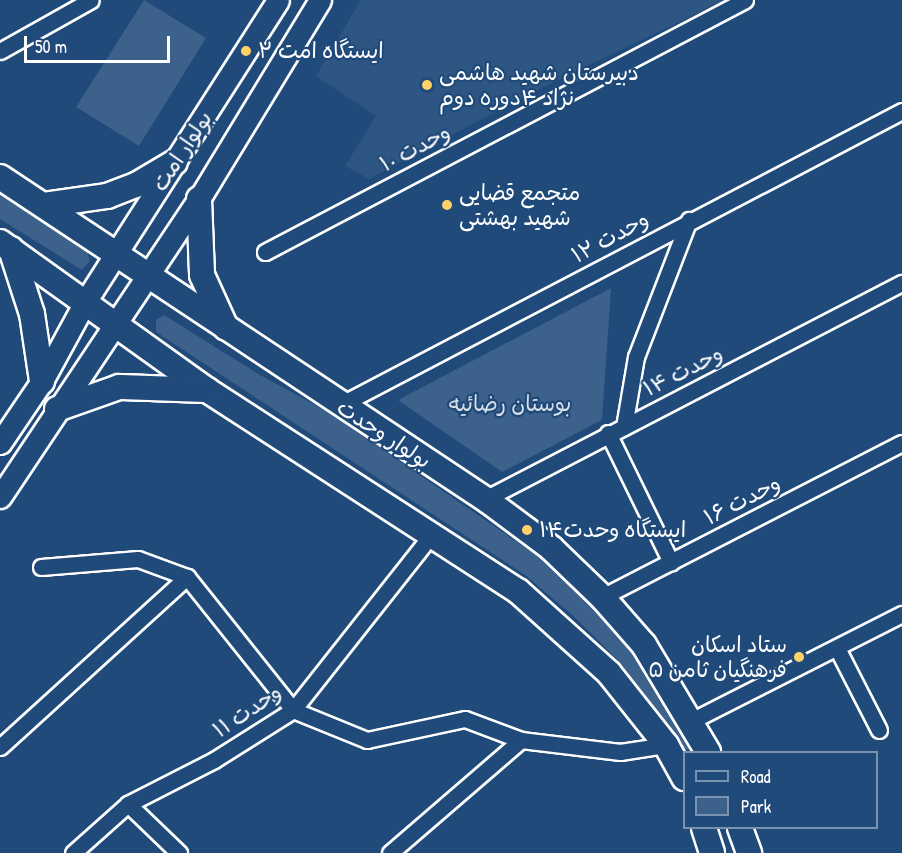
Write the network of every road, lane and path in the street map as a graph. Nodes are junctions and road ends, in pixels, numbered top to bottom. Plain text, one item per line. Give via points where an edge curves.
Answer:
1 (91, 0) edge
2 (278, 0) edge
3 (321, 0) edge
4 (745, 0) edge
5 (0, 51) edge
6 (902, 111) edge
7 (175, 162) junction
8 (0, 177) edge
9 (199, 199) junction
10 (45, 206) junction
11 (689, 220) junction
12 (4, 248) edge
13 (265, 252) dead end
14 (116, 254) junction
15 (149, 275) junction
16 (902, 283) edge
17 (84, 302) junction
18 (116, 325) junction
19 (226, 328) junction
20 (42, 381) junction
21 (207, 390) junction
22 (340, 405) junction
23 (57, 409) junction
24 (624, 427) junction
25 (608, 433) junction
26 (0, 443) edge
27 (902, 443) edge
28 (0, 497) edge
29 (485, 500) junction
30 (431, 536) junction
31 (671, 562) junction
32 (41, 567) dead end
33 (187, 577) junction
34 (602, 597) junction
35 (902, 614) edge
36 (837, 648) junction
37 (293, 710) junction
38 (691, 721) junction
39 (879, 730) dead end
40 (521, 740) junction
41 (666, 746) junction
42 (0, 747) edge
43 (707, 751) edge
44 (683, 776) edge
45 (128, 804) junction
46 (704, 829) edge
47 (73, 853) edge
48 (179, 853) edge
49 (390, 853) edge
50 (712, 853) edge

1 - 5 street
2 - 7 main road, بولوار امت
3 - 9 main road, بولوار امت
4 - 13 street, وحدت ۱۰
6 - 11 street, وحدت ۱۲
7 - 10 main road via 136,185 107,196
7 - 14 main road, بولوار امت
8 - 10 main road, بولوار وحدت
9 - 15 main road, بولوار امت
9 - 19 main road via 202,274
10 - 14 main road, بولوار وحدت
11 - 22 street, وحدت ۱۲
11 - 24 street via 636,357
12 - 17 main road
12 - 20 main road via 32,314
14 - 15 main road, بولوار وحدت
14 - 17 main road, بولوار امت
15 - 18 main road, بولوار امت
15 - 19 main road, بولوار وحدت
16 - 24 street, وحدت ۱۴
17 - 18 main road
17 - 20 main road, بولوار امت
18 - 21 main road
18 - 23 main road, بولوار امت
19 - 22 main road, بولوار وحدت
20 - 26 main road, بولوار امت
21 - 23 main road via 118,387
21 - 30 main road
22 - 29 main road, بولوار وحدت
23 - 28 main road, بولوار امت
24 - 25 street, وحدت ۱۴
25 - 29 street, وحدت ۱۴
25 - 31 street
27 - 31 street, وحدت ۱۶
29 - 34 main road, بولوار وحدت via 551,548
30 - 37 street, وحدت ۱۱
30 - 41 main road via 526,598 609,673
31 - 34 street, وحدت ۱۶
32 - 33 street via 138,559
33 - 37 street
33 - 42 street
34 - 38 main road, بولوار وحدت via 644,645
35 - 36 street
36 - 38 street
36 - 39 street
37 - 40 street via 367,740 465,718
37 - 45 street, وحدت ۱۱ via 214,760
38 - 43 main road, بولوار وحدت
40 - 41 street via 620,752
40 - 49 street
41 - 44 main road
45 - 47 street, وحدت ۱۱
45 - 48 street
46 - 50 main road

